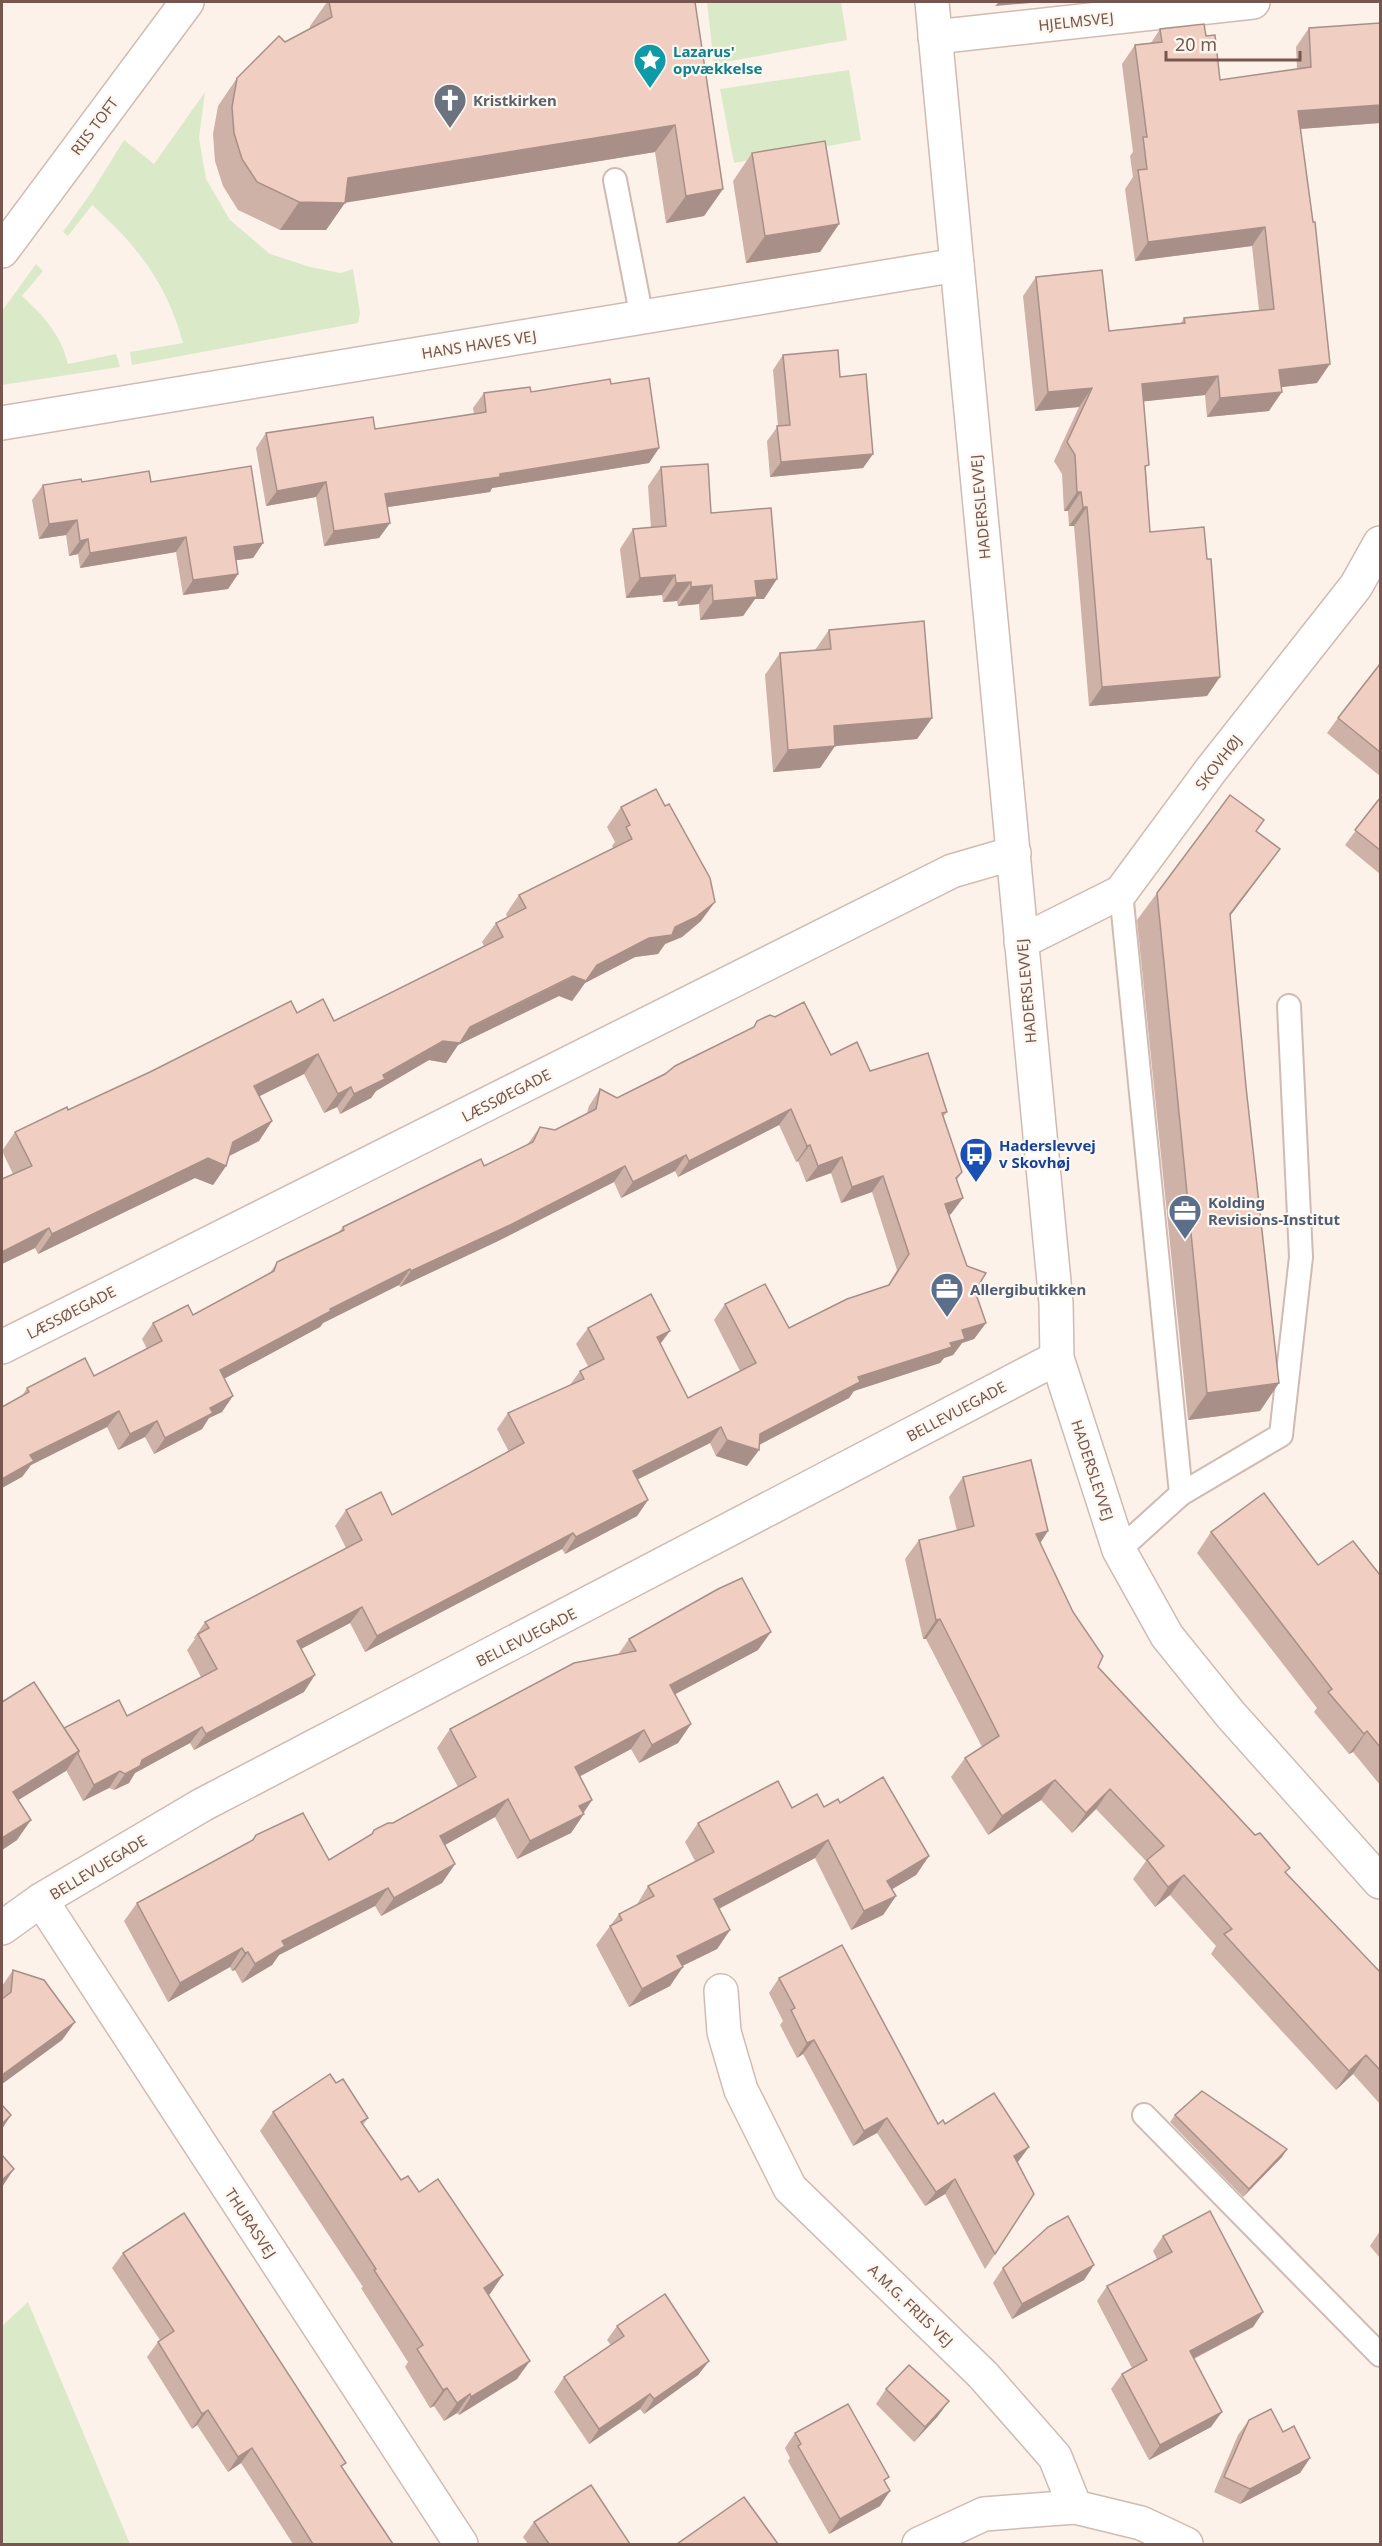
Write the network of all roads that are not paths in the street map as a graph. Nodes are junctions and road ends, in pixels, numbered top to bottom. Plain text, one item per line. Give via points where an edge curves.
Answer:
1 (187, 2) edge
2 (932, 2) edge
3 (1253, 2) edge
4 (935, 37) junction
5 (615, 180) dead end
6 (2, 251) edge
7 (957, 266) junction
8 (642, 318) junction
9 (2, 423) edge
10 (1380, 543) edge
11 (1014, 853) junction
12 (1121, 892) junction
13 (1021, 942) junction
14 (1290, 1006) dead end
15 (2, 1347) edge
16 (1057, 1358) junction
17 (1181, 1494) junction
18 (1119, 1550) junction
19 (1380, 1882) edge
20 (41, 1900) junction
21 (2, 1928) edge
22 (721, 1991) dead end
23 (1144, 2115) dead end
24 (1380, 2355) edge
25 (1076, 2507) junction
26 (461, 2544) edge
27 (919, 2544) edge
28 (1186, 2544) edge

1 - 6 street, RIIS TOFT
2 - 4 street, HADERSLEVVEJ
3 - 4 street, HJELMSVEJ
4 - 7 street, HADERSLEVVEJ
5 - 8 lane
7 - 8 street, HANS HAVES VEJ
7 - 11 street, HADERSLEVVEJ
8 - 9 street, HANS HAVES VEJ
10 - 12 street, SKOVHØJ via 1356,586
11 - 13 street, HADERSLEVVEJ
11 - 15 street, LÆSSØEGADE via 952,871
12 - 13 street, SKOVHØJ
12 - 17 lane
13 - 16 street, HADERSLEVVEJ via 1056,1303
14 - 17 lane via 1301,1257 1281,1435
16 - 18 street, HADERSLEVVEJ
16 - 20 street, BELLEVUEGADE via 202,1805
17 - 18 lane
18 - 19 street, HADERSLEVVEJ via 1167,1636 1230,1714
20 - 21 street, BELLEVUEGADE
20 - 26 street, THURASVEJ
22 - 25 street, A.M.G. FRIIS VEJ via 724,2032 741,2090 790,2188 983,2375 1054,2457
23 - 24 lane
25 - 27 street via 984,2514
25 - 28 street via 1141,2523

